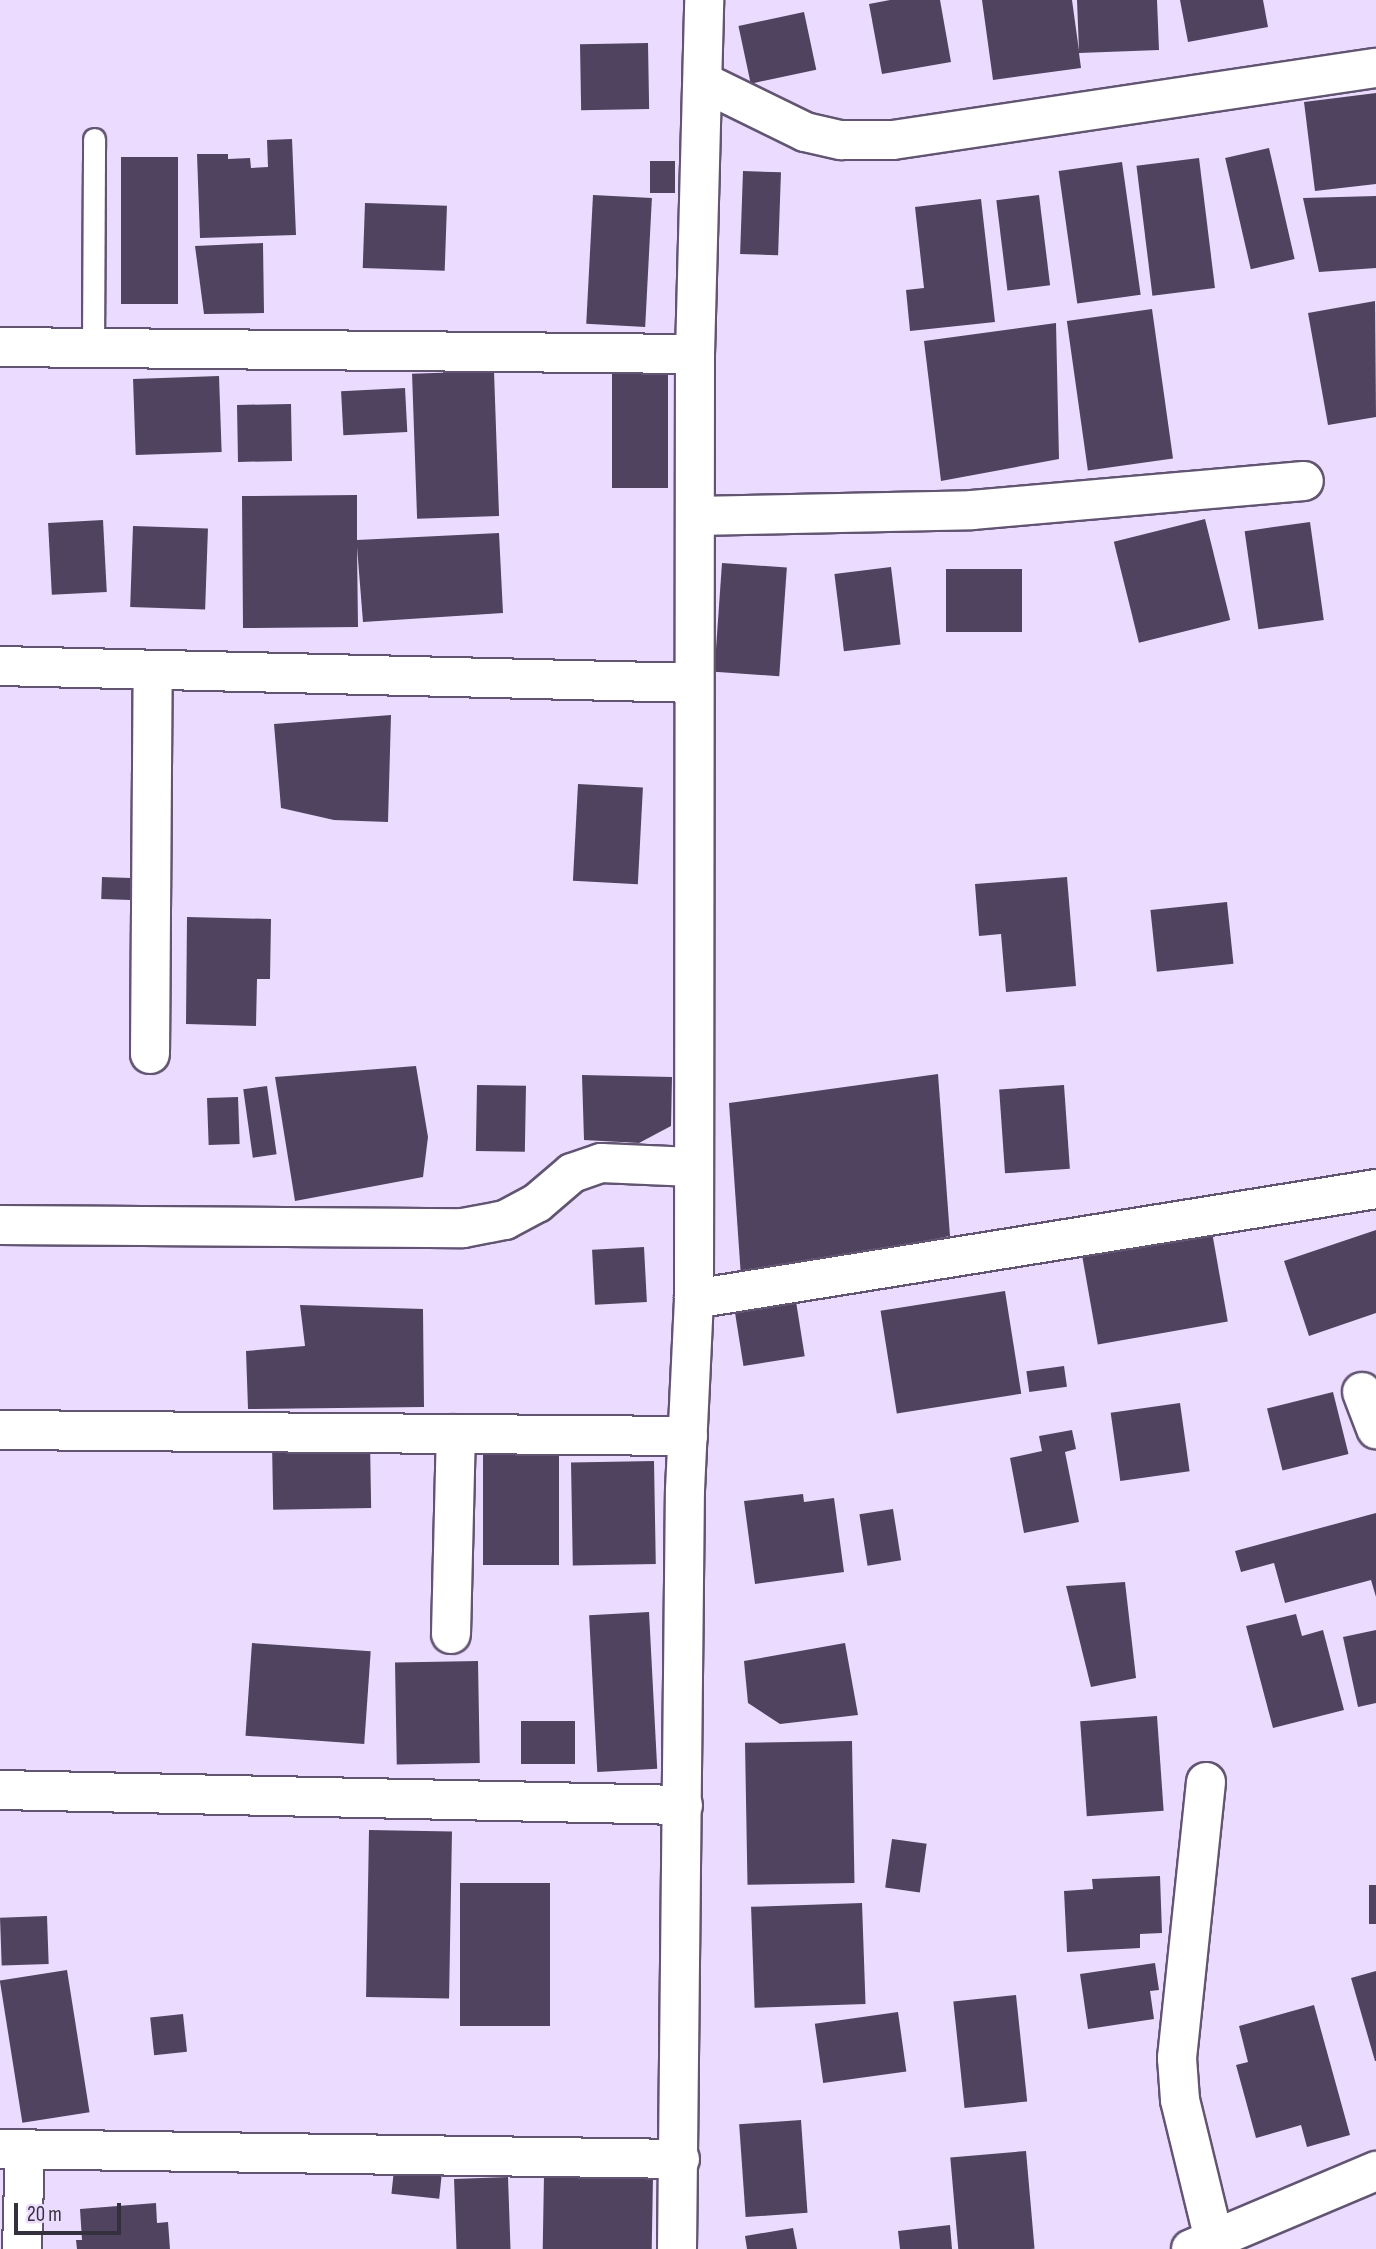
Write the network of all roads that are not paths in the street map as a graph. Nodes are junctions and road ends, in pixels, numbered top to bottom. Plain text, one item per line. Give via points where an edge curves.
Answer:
1 (704, 0) edge
2 (1376, 68) edge
3 (703, 82) junction
4 (94, 139) dead end
5 (0, 347) edge
6 (93, 348) junction
7 (695, 354) junction
8 (1304, 481) dead end
9 (696, 516) junction
10 (0, 666) edge
11 (153, 670) junction
12 (694, 683) junction
13 (150, 1054) dead end
14 (692, 1167) junction
15 (1376, 1189) edge
16 (0, 1225) edge
17 (694, 1299) junction
18 (1362, 1392) dead end
19 (1376, 1429) edge
20 (0, 1430) edge
21 (456, 1434) junction
22 (688, 1436) junction
23 (451, 1634) dead end
24 (1206, 1782) dead end
25 (0, 1790) edge
26 (683, 1805) junction
27 (13, 2149) edge
28 (680, 2159) junction
29 (1376, 2171) edge
30 (1203, 2244) edge
31 (22, 2249) edge
32 (677, 2249) edge

1 - 3 street
2 - 3 street via 893,140 841,140 804,132
3 - 7 street
4 - 6 lane
5 - 6 street
6 - 7 street
7 - 9 street
8 - 9 street via 972,510
9 - 12 street
10 - 11 street
11 - 12 street
11 - 13 street
12 - 14 street
14 - 16 street via 601,1163 572,1172 537,1203 505,1220 463,1228
14 - 17 street
15 - 17 street
17 - 22 street
18 - 19 street
20 - 21 street
21 - 22 street
21 - 23 street
22 - 26 street
24 - 30 street via 1177,2058
25 - 26 street
26 - 28 street
27 - 28 street
27 - 31 street
28 - 32 street
29 - 30 street

